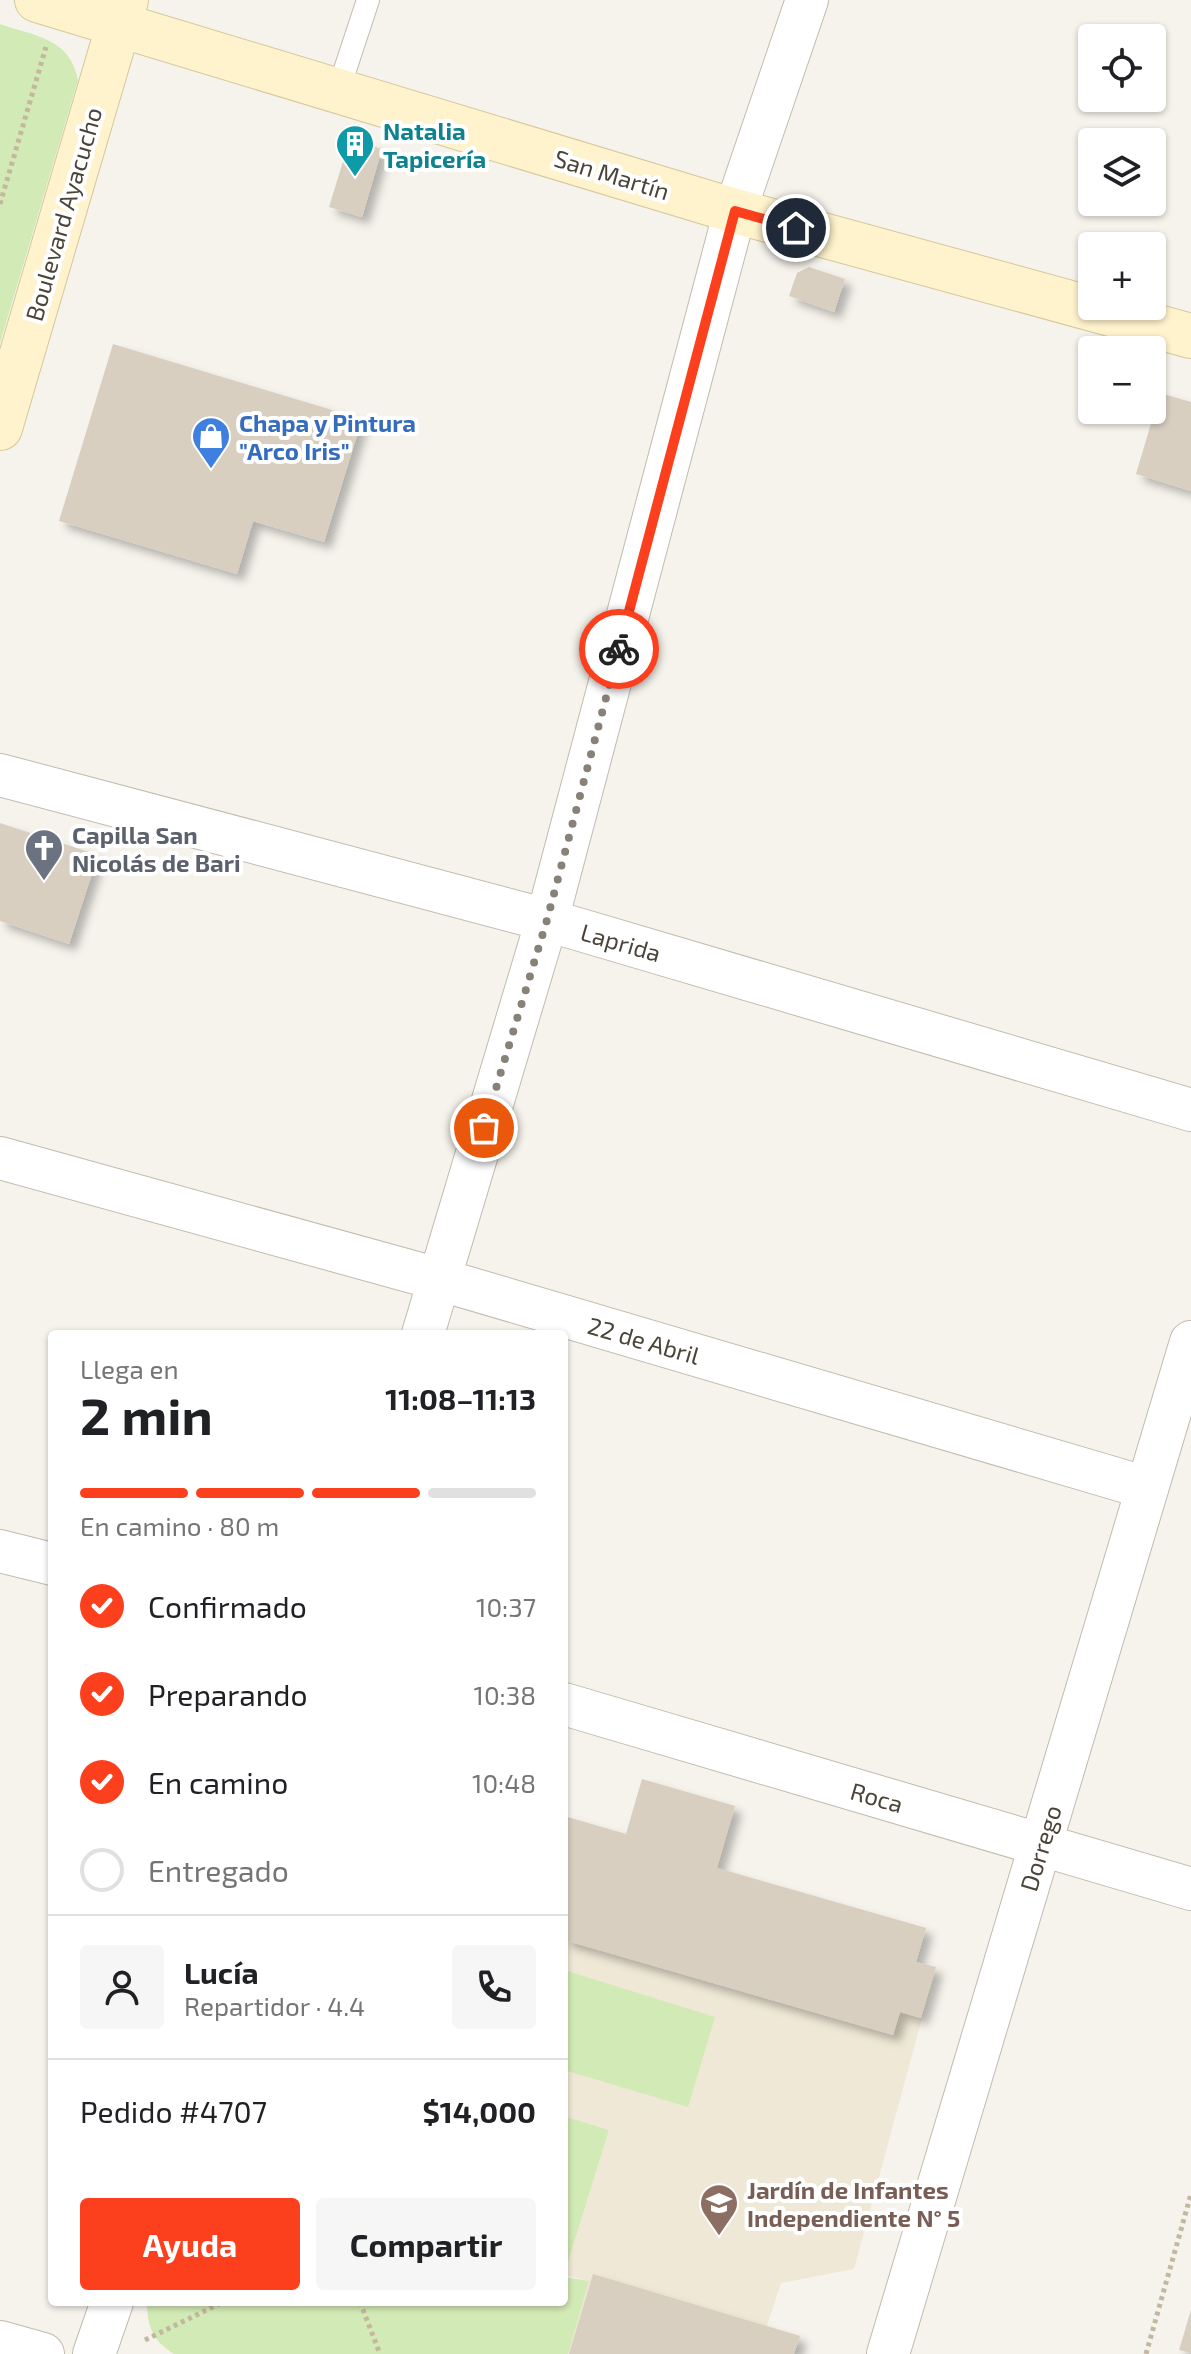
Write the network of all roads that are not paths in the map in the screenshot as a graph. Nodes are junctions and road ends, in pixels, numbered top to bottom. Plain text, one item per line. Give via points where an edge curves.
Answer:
1 (368, 0) edge
2 (807, 0) edge
3 (48, 3) edge
4 (123, 12) edge
5 (338, 91) junction
6 (735, 211) junction
7 (1191, 336) edge
8 (0, 428) edge
9 (0, 775) edge
10 (547, 920) junction
11 (1191, 1110) edge
12 (0, 1158) edge
13 (438, 1279) junction
14 (424, 1330) edge
15 (1191, 1342) edge
16 (1147, 1488) junction
17 (0, 1551) edge
18 (48, 1563) edge
19 (568, 1705) edge
20 (1040, 1845) junction
21 (1191, 1889) edge
22 (111, 2306) edge
23 (0, 2342) edge
24 (43, 2354) edge
25 (94, 2354) edge
26 (888, 2354) edge

1 - 5 lane
2 - 6 street
3 - 4 main road, San Martín
4 - 5 main road, San Martín
4 - 8 main road, Boulevard Ayacucho
5 - 6 main road, San Martín
6 - 7 main road, San Martín
6 - 10 street
9 - 10 street, Laprida
10 - 11 street, Laprida
10 - 13 street
12 - 13 street, 22 de Abril
13 - 14 street
13 - 16 street, 22 de Abril
15 - 16 street, Dorrego
16 - 20 street, Dorrego
17 - 18 street
19 - 20 street, Roca
20 - 21 street, Roca
20 - 26 street, Dorrego
22 - 25 street
23 - 24 street

